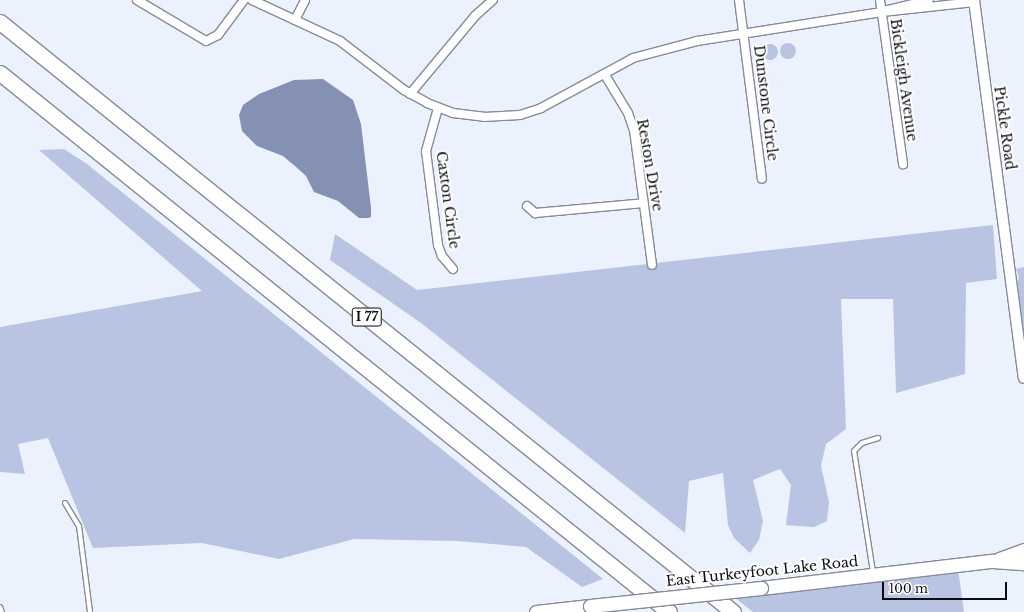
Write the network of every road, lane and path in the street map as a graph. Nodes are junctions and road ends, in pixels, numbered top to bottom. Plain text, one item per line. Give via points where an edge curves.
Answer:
1 (137, 0) edge
2 (244, 0) edge
3 (252, 0) edge
4 (305, 0) edge
5 (493, 0) edge
6 (739, 0) edge
7 (880, 0) edge
8 (929, 0) edge
9 (974, 1) edge
10 (882, 12) junction
11 (295, 20) junction
12 (0, 22) edge
13 (743, 31) junction
14 (0, 73) edge
15 (605, 75) junction
16 (410, 94) junction
17 (438, 108) junction
18 (903, 164) dead end
19 (762, 179) dead end
20 (644, 203) junction
21 (527, 206) dead end
22 (652, 265) dead end
23 (453, 269) dead end
24 (1024, 378) edge
25 (878, 438) dead end
26 (65, 503) dead end
27 (1024, 550) edge
28 (992, 561) junction
29 (1024, 562) edge
30 (874, 574) junction
31 (0, 607) edge
32 (2, 612) edge
33 (90, 612) edge
34 (536, 612) edge
35 (540, 612) edge
36 (669, 612) edge
37 (733, 612) edge

1 - 2 street via 206,41 218,35
3 - 11 street
4 - 11 street
5 - 16 street via 466,26
6 - 13 street, Dunstone Circle
7 - 10 street, Bickleigh Avenue
8 - 10 street
9 - 10 street
9 - 24 street, Pickle Road
10 - 13 street
10 - 18 street, Bickleigh Avenue
11 - 16 street via 340,41
12 - 37 highway, I 77
13 - 15 street via 641,55
13 - 19 street, Dunstone Circle
14 - 36 highway, I 77
15 - 17 street via 551,104 520,115 468,116
15 - 20 street, Reston Drive via 628,113 634,130
16 - 17 street
17 - 23 street, Caxton Circle via 426,151 438,246 442,256
20 - 21 street via 536,213
20 - 22 street, Reston Drive
25 - 30 lane via 862,442 854,451
26 - 33 lane via 79,526
27 - 28 main road, East Turkeyfoot Lake Road
28 - 29 main road, East Turkeyfoot Lake Road
28 - 30 main road, East Turkeyfoot Lake Road
30 - 35 main road, East Turkeyfoot Lake Road, bridge
31 - 32 lane
34 - 35 main road, East Turkeyfoot Lake Road

